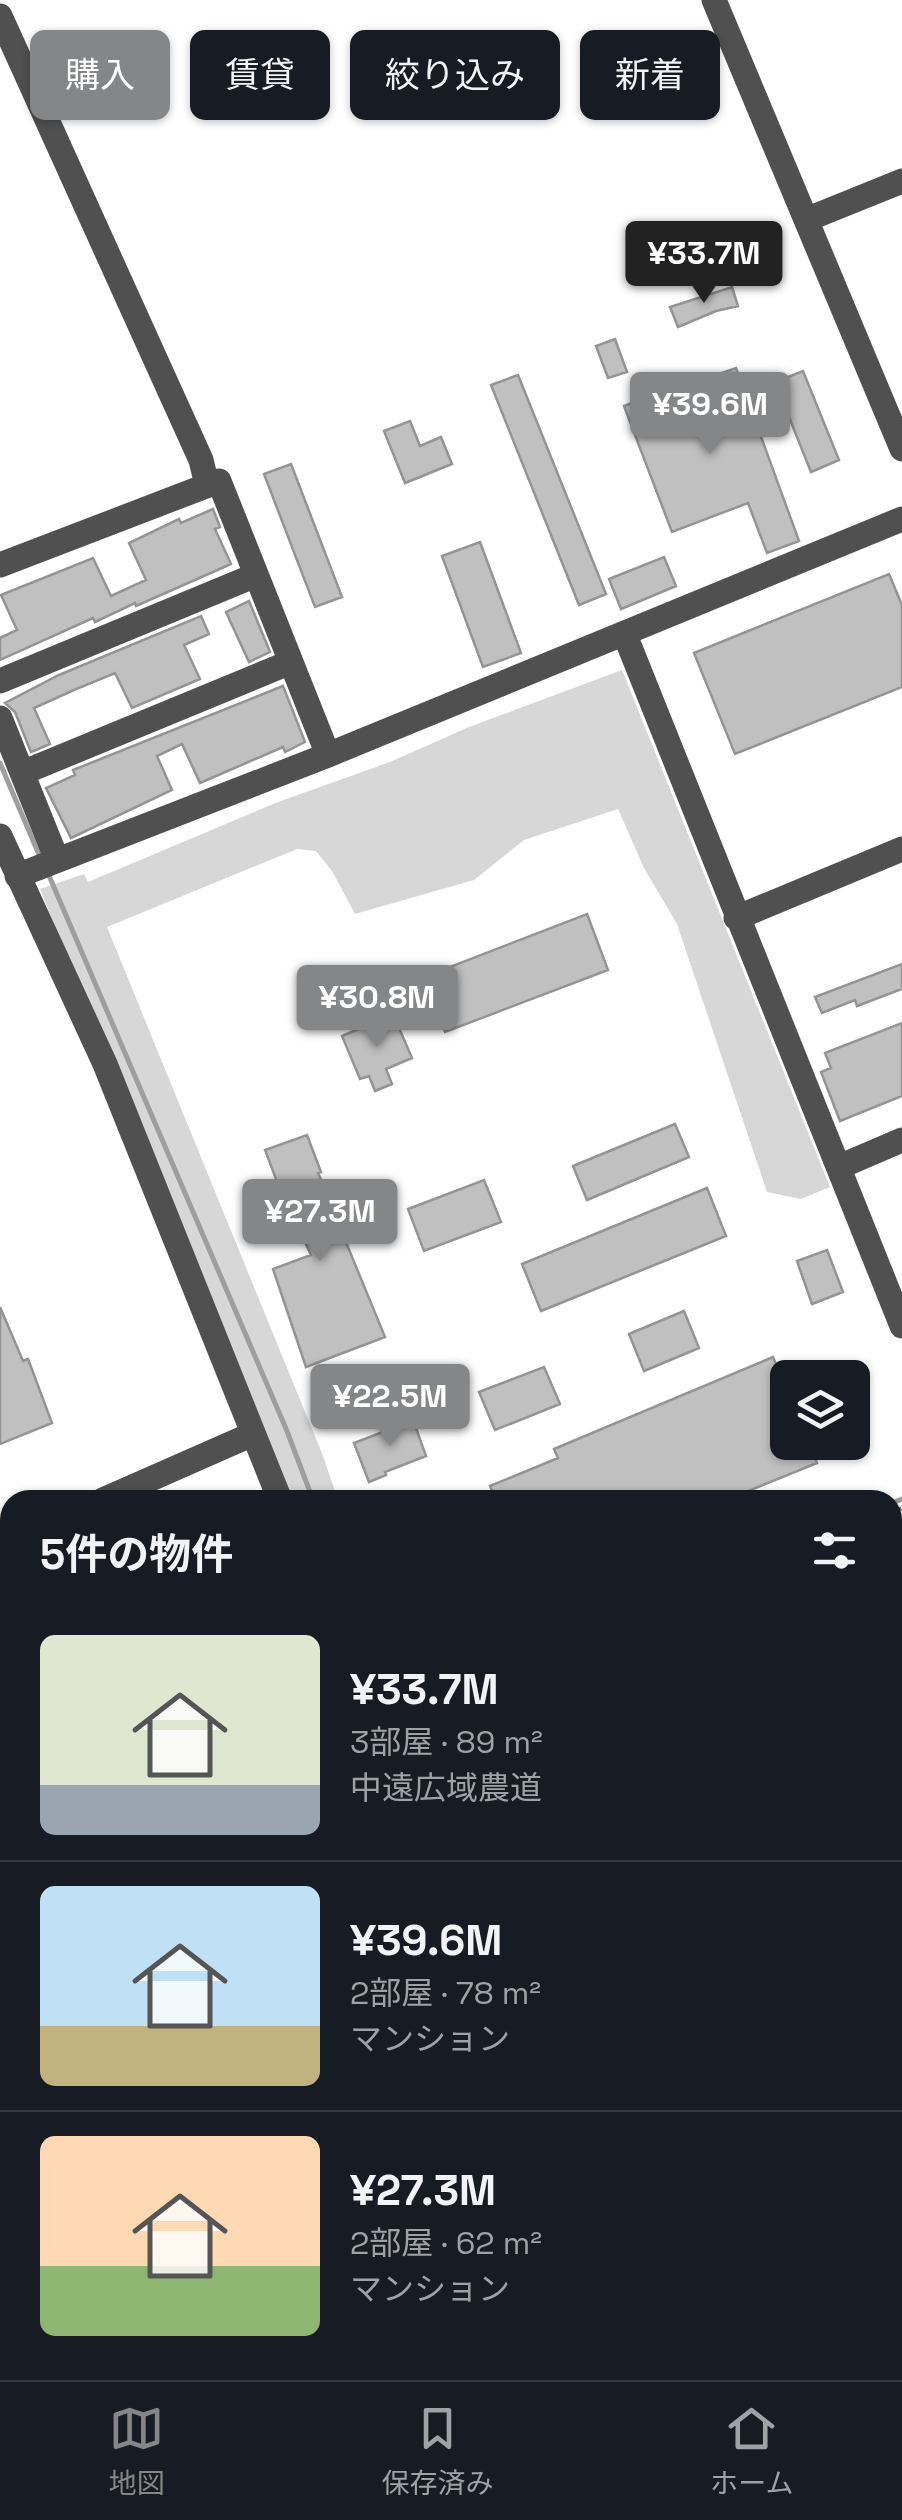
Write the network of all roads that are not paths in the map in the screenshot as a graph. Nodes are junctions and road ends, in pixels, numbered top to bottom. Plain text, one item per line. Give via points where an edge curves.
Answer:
1 (714, 0) edge
2 (0, 16) edge
3 (902, 181) edge
4 (808, 219) junction
5 (902, 450) edge
6 (207, 485) junction
7 (902, 520) edge
8 (0, 565) edge
9 (256, 575) junction
10 (625, 635) junction
11 (290, 662) junction
12 (0, 681) edge
13 (0, 718) edge
14 (328, 755) junction
15 (22, 773) junction
16 (0, 836) edge
17 (902, 850) edge
18 (57, 860) junction
19 (13, 886) edge
20 (736, 918) junction
21 (902, 1140) edge
22 (838, 1167) junction
23 (902, 1326) edge
24 (254, 1434) junction
25 (127, 1490) edge
26 (276, 1490) edge

1 - 4 street
2 - 6 street
3 - 4 street
4 - 5 street
6 - 8 street
6 - 9 street via 219,481
7 - 10 street
9 - 11 street
9 - 12 street
10 - 14 street
10 - 20 street
11 - 14 street
11 - 15 street
13 - 15 street
14 - 18 street
15 - 18 street
16 - 19 street
17 - 20 street
18 - 19 street
19 - 24 street via 105,1064
20 - 22 street
21 - 22 street
22 - 23 street
24 - 25 street
24 - 26 street

